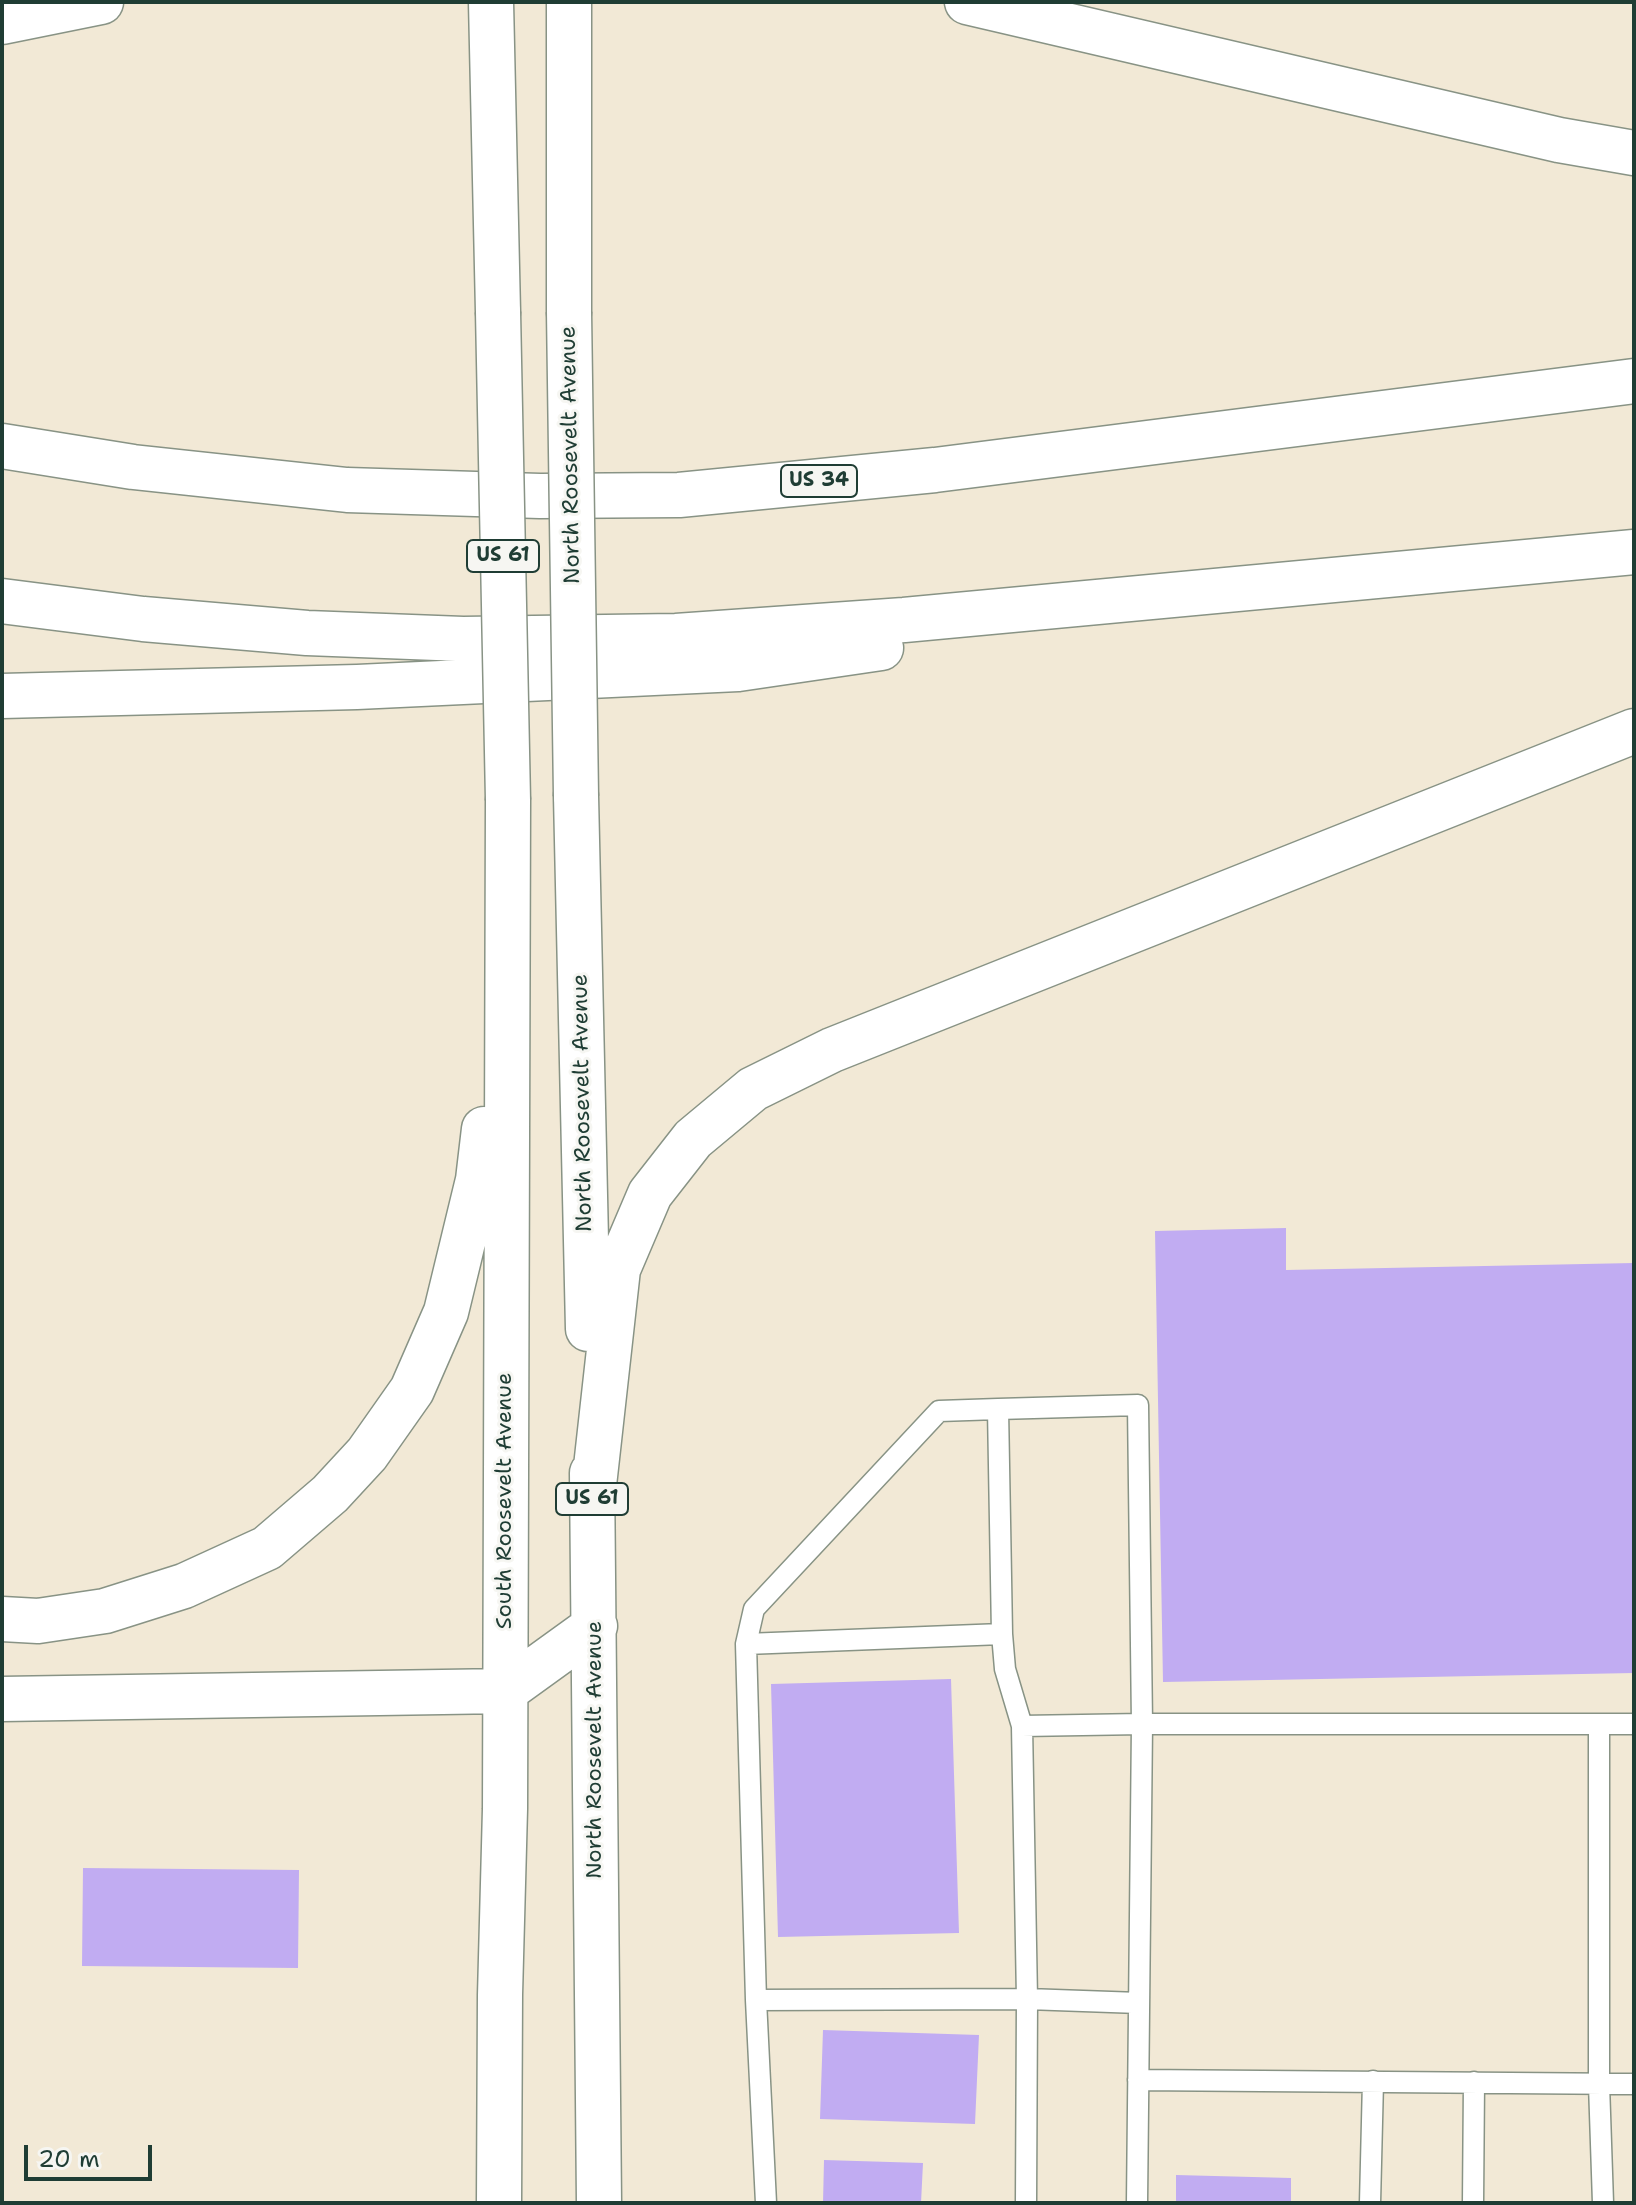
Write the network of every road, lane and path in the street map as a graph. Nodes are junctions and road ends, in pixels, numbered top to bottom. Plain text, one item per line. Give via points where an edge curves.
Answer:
1 (101, 2) edge
2 (491, 2) edge
3 (569, 2) edge
4 (967, 2) edge
5 (2, 22) edge
6 (1634, 153) edge
7 (1634, 381) edge
8 (2, 446) edge
9 (1634, 552) edge
10 (2, 601) edge
11 (1101, 602) junction
12 (2, 696) edge
13 (1634, 731) edge
14 (508, 932) junction
15 (998, 1409) junction
16 (592, 1503) junction
17 (2, 1619) edge
18 (595, 1626) junction
19 (1002, 1634) junction
20 (746, 1644) junction
21 (505, 1691) junction
22 (2, 1699) edge
23 (1142, 1724) junction
24 (1599, 1724) junction
25 (1634, 1724) edge
26 (1022, 1726) junction
27 (1027, 1999) junction
28 (756, 2000) junction
29 (1139, 2003) junction
30 (1138, 2080) junction
31 (1373, 2081) junction
32 (1474, 2082) junction
33 (1599, 2084) junction
34 (1634, 2084) edge
35 (499, 2203) edge
36 (599, 2203) edge
37 (766, 2203) edge
38 (1026, 2203) edge
39 (1137, 2203) edge
40 (1370, 2203) edge
41 (1473, 2203) edge
42 (1603, 2203) edge

1 - 5 highway
2 - 14 highway, South Roosevelt Avenue / US 61, bridge
3 - 16 highway, North Roosevelt Avenue / US 61, bridge via 576,796
4 - 6 highway
7 - 8 highway, US 34 via 935,470 679,495 347,490 133,467
9 - 11 highway
10 - 11 highway via 292,632 463,639 676,636
11 - 12 highway via 910,643 738,669 357,687
13 - 16 highway via 832,1050 753,1089 693,1139 650,1194 618,1269
14 - 17 highway via 478,1180 446,1312 412,1390 367,1454 267,1548 184,1586 105,1611 38,1621
14 - 21 highway, South Roosevelt Avenue / US 61
15 - 19 lane
15 - 20 lane via 939,1411 754,1609
15 - 23 lane via 1138,1405
16 - 18 highway, North Roosevelt Avenue / US 61
18 - 21 highway
18 - 36 highway, North Roosevelt Avenue / US 61
19 - 20 lane
19 - 26 lane via 1005,1669
20 - 28 lane
21 - 22 highway
21 - 35 highway, South Roosevelt Avenue / US 61
23 - 24 lane
23 - 26 lane
23 - 29 lane
24 - 25 lane
24 - 33 lane
26 - 27 lane
27 - 28 lane
27 - 29 lane
27 - 38 lane
28 - 37 lane
29 - 30 lane
30 - 31 lane
30 - 39 lane
31 - 32 lane
31 - 40 lane
32 - 33 lane
32 - 41 lane
33 - 34 lane
33 - 42 lane

